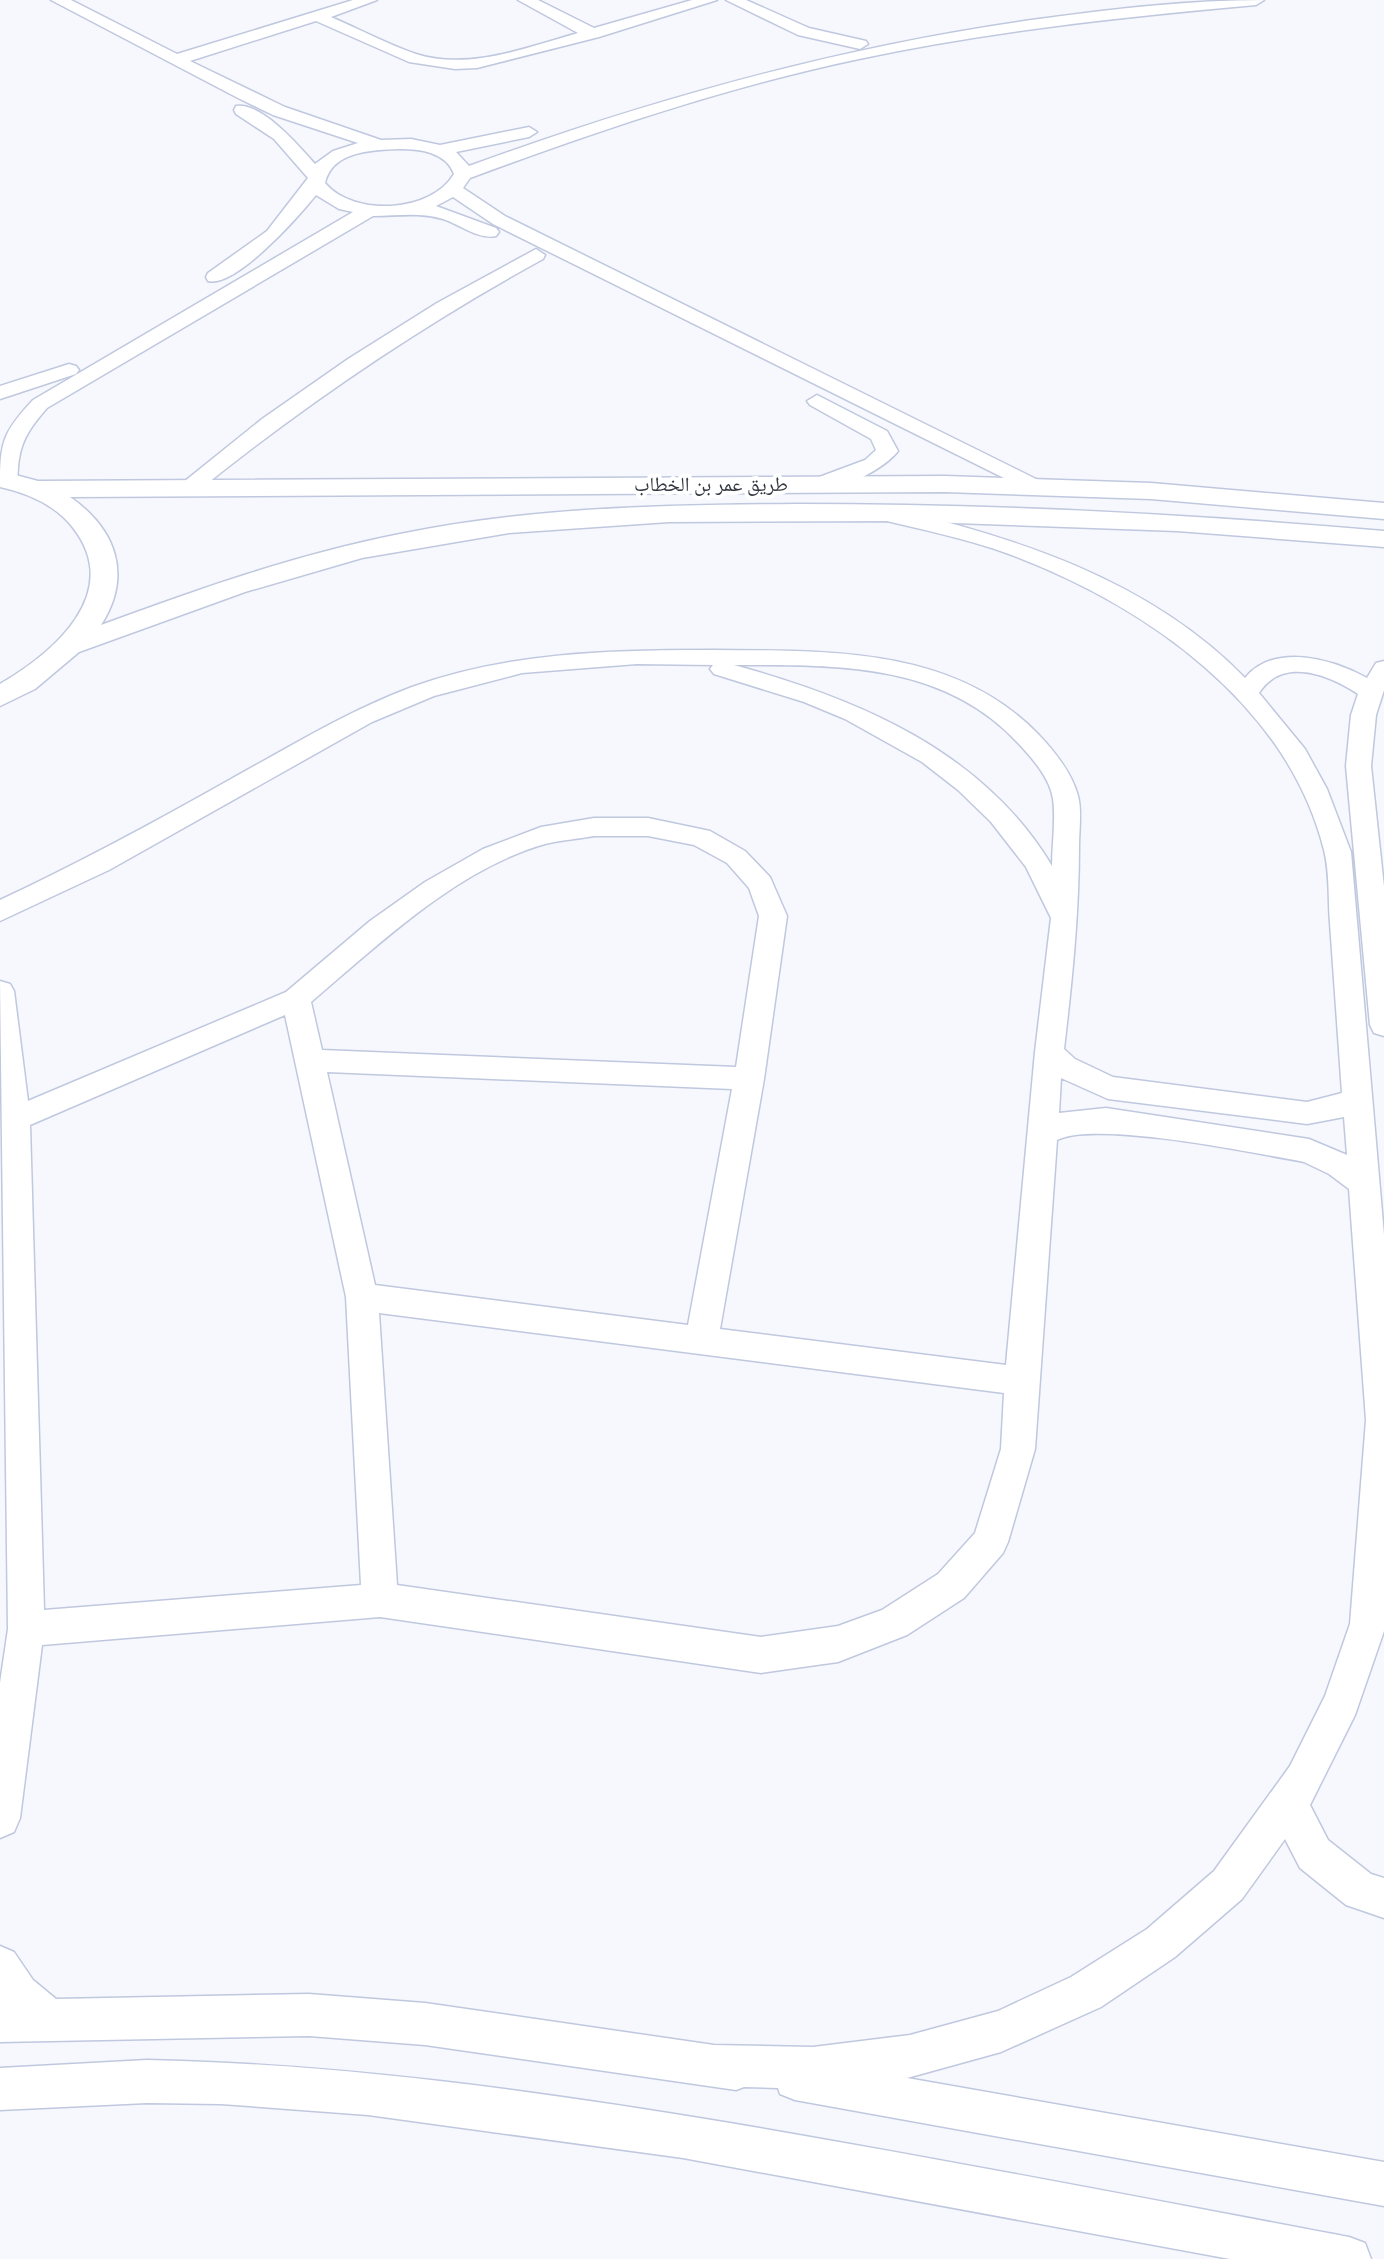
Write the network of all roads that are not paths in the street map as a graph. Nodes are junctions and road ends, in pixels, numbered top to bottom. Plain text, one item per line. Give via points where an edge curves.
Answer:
1 (369, 0) edge
2 (526, 0) edge
3 (709, 0) edge
4 (761, 0) edge
5 (1149, 0) edge
6 (1156, 0) edge
7 (1256, 0) edge
8 (739, 2) edge
9 (52, 4) edge
10 (317, 16) junction
11 (804, 32) junction
12 (593, 34) junction
13 (860, 44) junction
14 (813, 55) junction
15 (176, 60) junction
16 (380, 145) junction
17 (439, 150) junction
18 (316, 180) junction
19 (459, 182) junction
20 (416, 207) junction
21 (370, 210) junction
22 (536, 255) junction
23 (69, 370) junction
24 (0, 393) edge
25 (0, 414) edge
26 (3, 480) edge
27 (822, 484) junction
28 (1032, 486) junction
29 (36, 489) junction
30 (186, 489) junction
31 (1384, 511) edge
32 (880, 512) junction
33 (1384, 539) edge
34 (72, 645) junction
35 (637, 657) junction
36 (1384, 668) edge
37 (1369, 690) junction
38 (1246, 695) junction
39 (0, 697) edge
40 (0, 911) edge
41 (1065, 918) junction
42 (0, 991) edge
43 (296, 999) junction
44 (1384, 1025) edge
45 (1049, 1052) junction
46 (309, 1060) junction
47 (749, 1079) junction
48 (1357, 1099) junction
49 (15, 1119) junction
50 (1043, 1133) junction
51 (1365, 1184) junction
52 (362, 1297) junction
53 (702, 1340) junction
54 (1021, 1381) junction
55 (380, 1600) junction
56 (26, 1629) junction
57 (1288, 1803) junction
58 (0, 1818) edge
59 (1384, 1898) edge
60 (0, 1966) edge
61 (48, 2019) junction
62 (0, 2021) edge
63 (716, 2065) junction
64 (0, 2089) edge
65 (1384, 2184) edge
66 (1349, 2259) edge

1 - 10 street
2 - 12 street
3 - 12 street
4 - 8 street
5 - 6 street
5 - 13 street via 1004,18
7 - 19 street via 1079,18 858,55 643,112
8 - 11 street
9 - 15 street
9 - 18 street via 255,117 280,135
10 - 12 street via 415,59 455,64 499,60
10 - 15 street
11 - 13 street
11 - 14 street
13 - 14 street
14 - 17 street via 553,127
15 - 16 street via 279,111
16 - 17 street
16 - 18 street via 337,156 320,169
17 - 19 street via 457,161
18 - 21 street via 318,190 333,201
18 - 23 street via 290,218 252,252
19 - 20 street
19 - 28 street via 499,220
20 - 21 street
20 - 22 street via 469,222
21 - 26 street via 40,404 10,442
22 - 27 street via 880,435 887,451 882,458
22 - 30 street via 332,376
23 - 24 street
23 - 25 street
26 - 29 street
27 - 28 street, طريق عمر بن الخطاب
27 - 30 street, طريق عمر بن الخطاب
28 - 31 street, طريق عمر بن الخطاب
29 - 30 street, طريق عمر بن الخطاب
29 - 34 street via 80,517 104,554 105,584 94,614
32 - 33 street, طريق عمر بن الخطاب via 1155,521
32 - 34 street, طريق عمر بن الخطاب via 564,520 456,532 296,567
32 - 38 street via 1004,545 1105,588 1169,628
34 - 39 street
35 - 40 street via 522,666 425,691 363,716 128,849
35 - 41 street via 717,668 794,688 866,716 931,755 987,801 1033,856
35 - 41 street via 838,658 898,668 975,697 1016,726 1047,759 1066,797
36 - 37 street
37 - 38 street via 1323,666 1295,664 1271,668 1253,679
37 - 44 street via 1359,740 1359,795
38 - 48 street via 1276,728 1313,787 1338,852
41 - 45 street
42 - 49 street
43 - 46 street
43 - 47 street via 380,928 492,855 541,836 594,827 648,827 701,837 736,857 761,884 773,916
43 - 49 street
45 - 48 street via 1075,1073 1108,1088 1307,1113
45 - 50 street
46 - 47 street
46 - 52 street
47 - 53 street
48 - 51 street
49 - 56 street
50 - 51 street via 1061,1124 1106,1120 1277,1145 1309,1151
50 - 54 street
51 - 57 street via 1383,1420 1368,1624 1342,1702
52 - 53 street
52 - 55 street
53 - 54 street
54 - 55 street via 1018,1449 990,1542 951,1586 894,1623 838,1644 761,1655
55 - 56 street
56 - 58 street
57 - 59 street via 1314,1854 1360,1891
57 - 63 street via 1228,1885 1161,1943 1058,2005 1001,2031 910,2056 813,2068
60 - 61 street via 18,1995
61 - 62 street
61 - 63 street via 309,2015 425,2024
63 - 65 street
64 - 66 street via 181,2080 414,2097 710,2141

